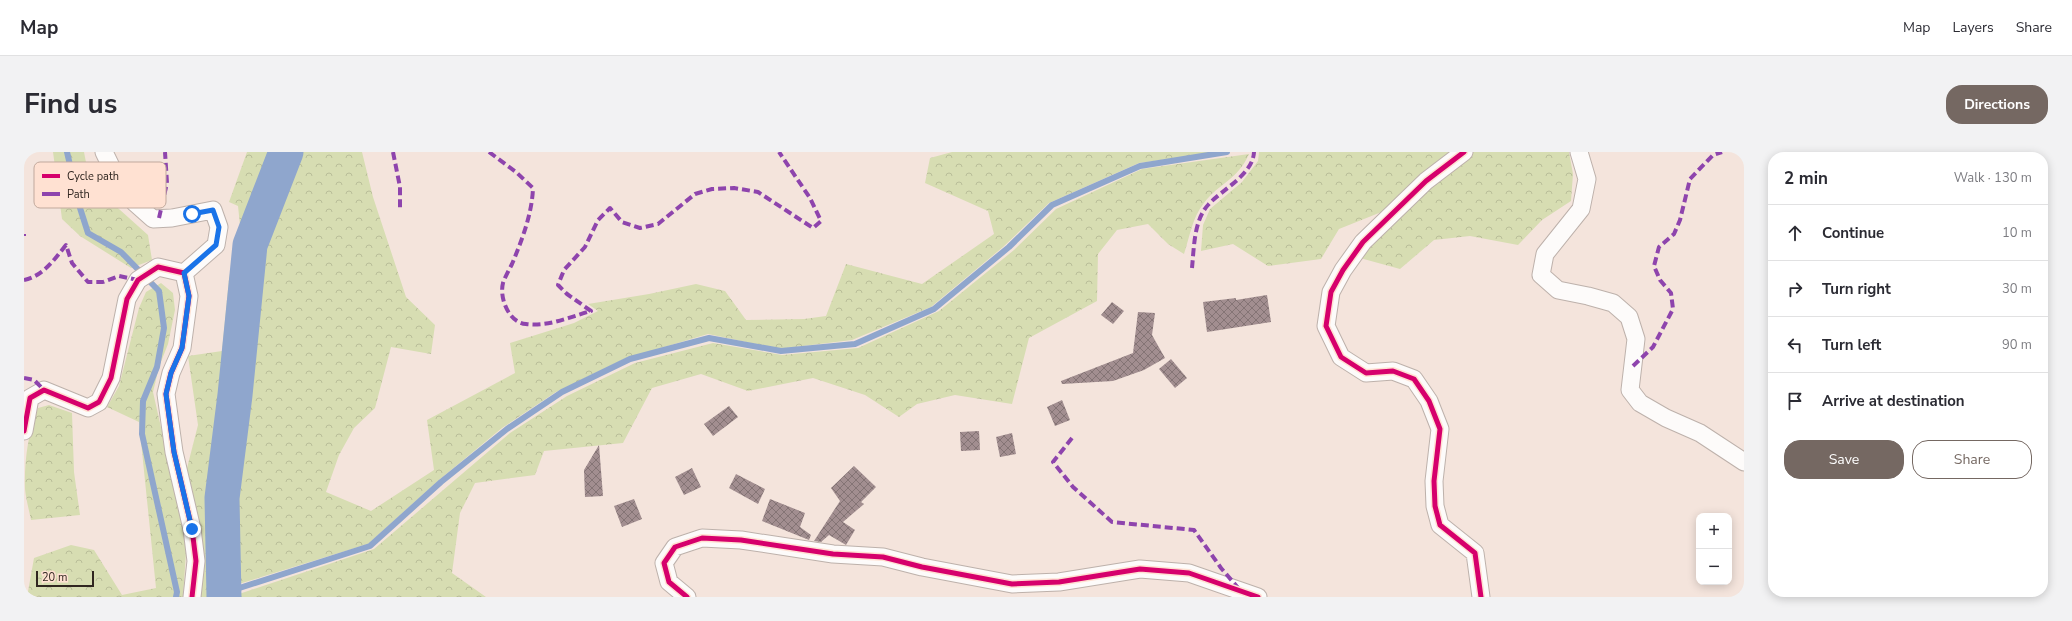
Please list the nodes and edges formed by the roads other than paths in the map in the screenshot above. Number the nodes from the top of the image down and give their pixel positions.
1 (104, 152) edge
2 (1464, 152) edge
3 (1579, 152) edge
4 (109, 162) edge
5 (141, 208) edge
6 (184, 273) junction
7 (24, 431) edge
8 (1744, 462) edge
9 (192, 597) edge
10 (687, 597) edge
11 (1258, 597) edge
12 (1481, 597) edge

1 - 4 street
2 - 12 street
3 - 8 street
5 - 6 street
6 - 7 street
6 - 9 street
10 - 11 street

